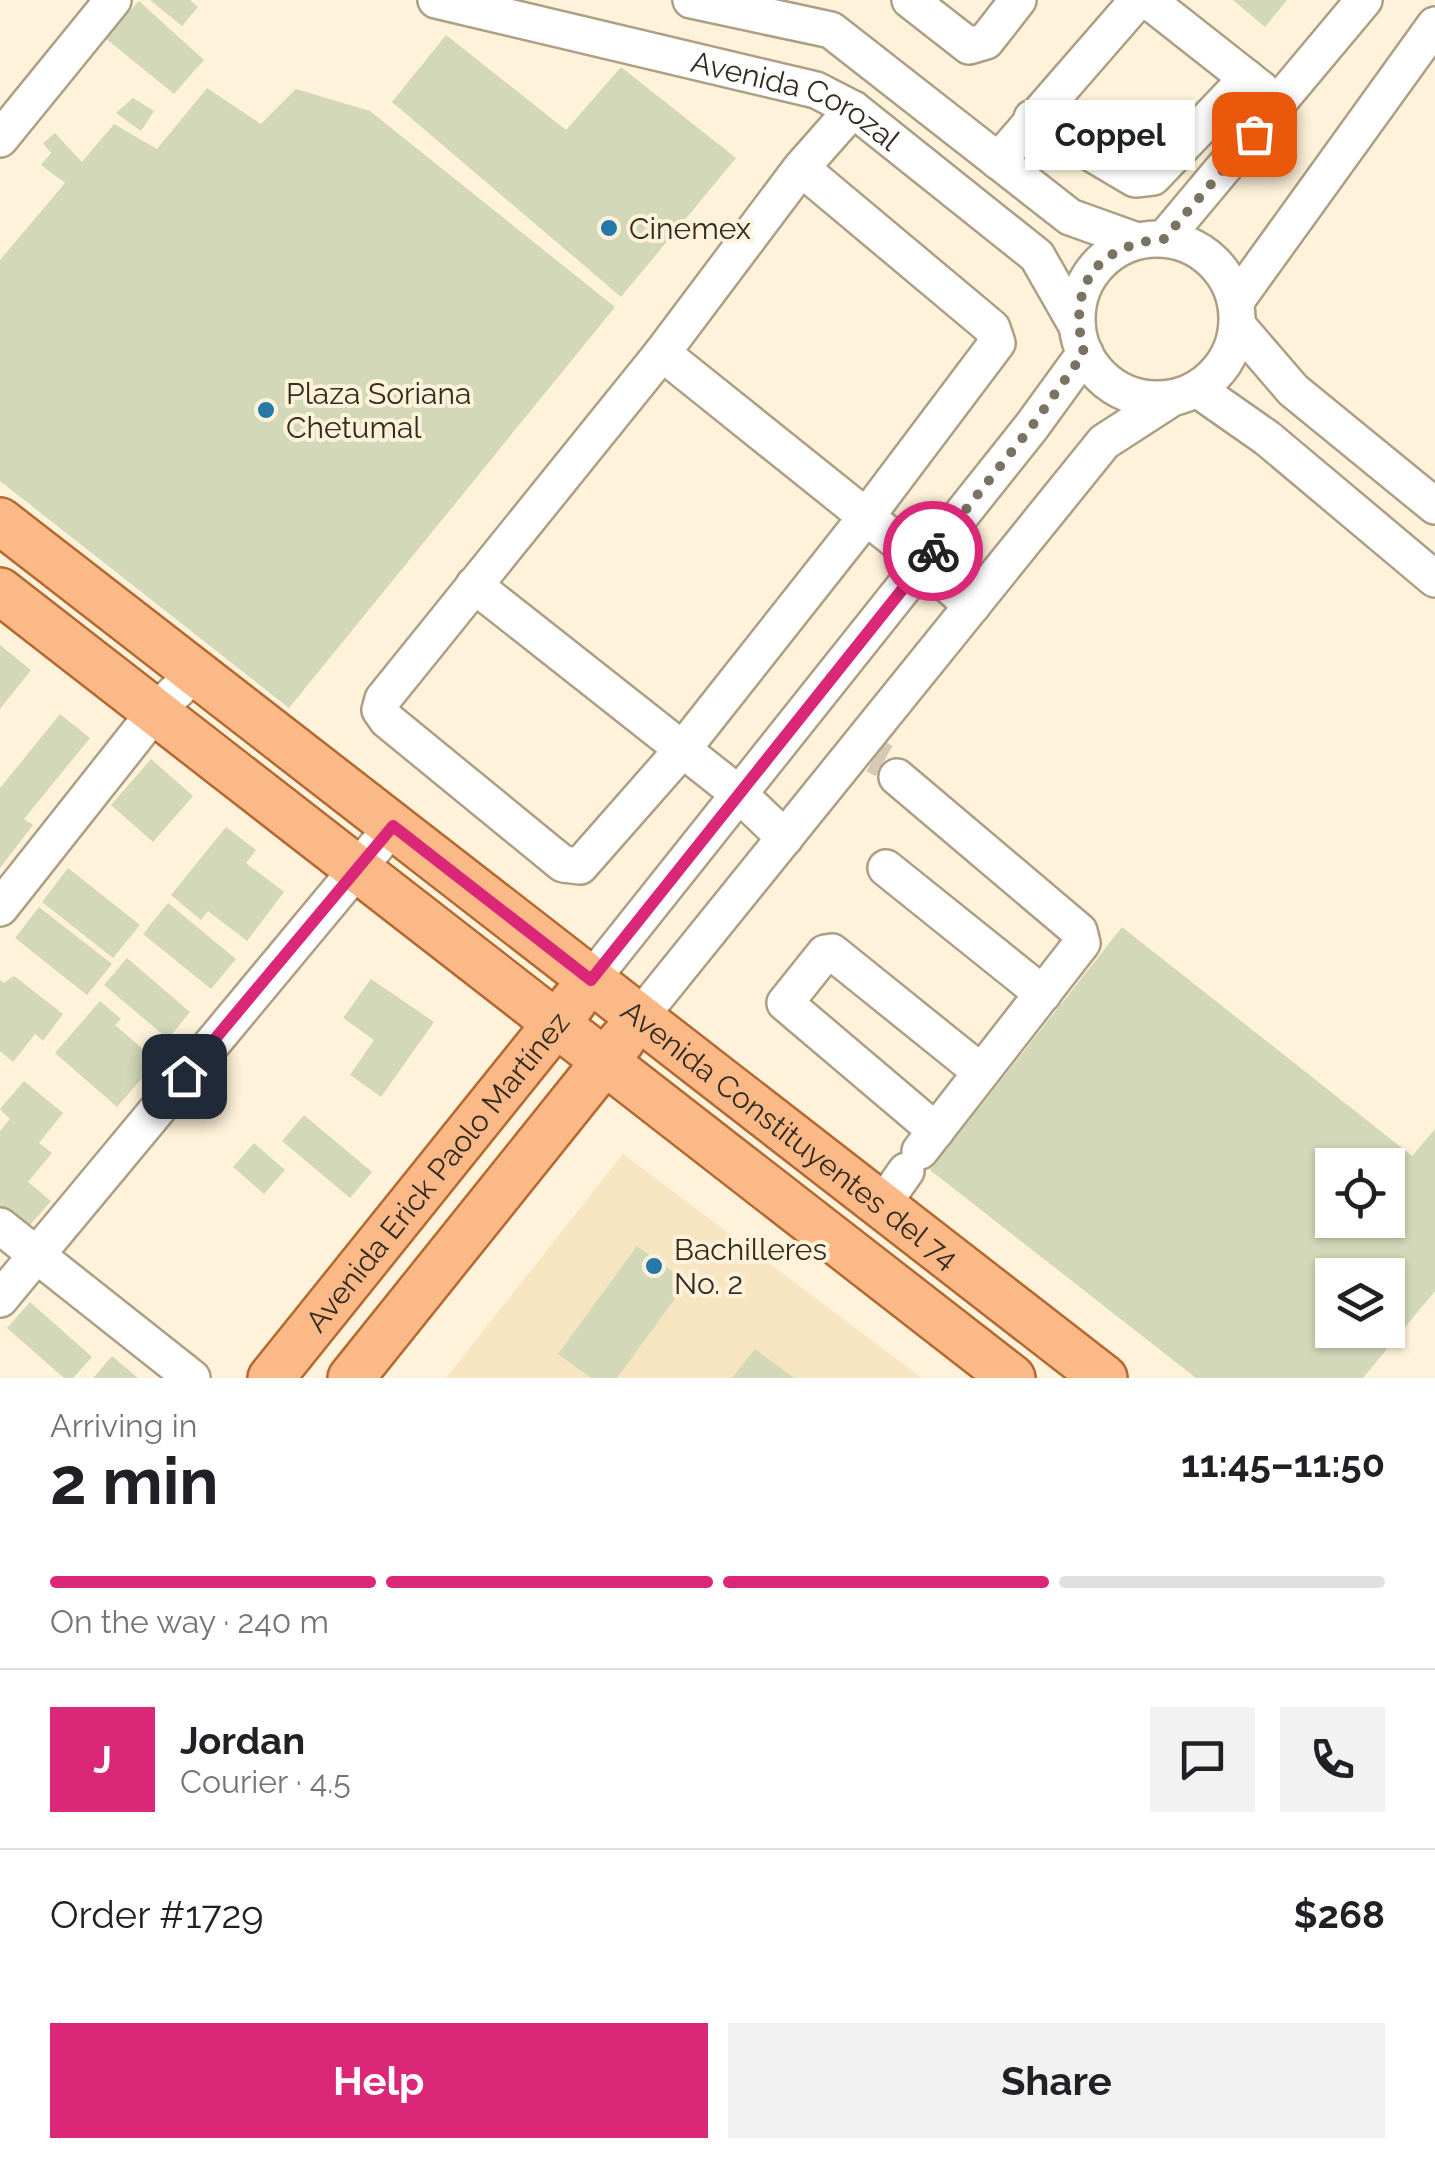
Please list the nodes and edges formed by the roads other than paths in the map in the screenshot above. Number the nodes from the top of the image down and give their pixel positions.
1 (113, 0) edge
2 (436, 0) edge
3 (691, 0) edge
4 (910, 0) edge
5 (1018, 0) edge
6 (1139, 0) edge
7 (1364, 0) edge
8 (1435, 26) edge
9 (1246, 78) junction
10 (1279, 103) junction
11 (852, 109) junction
12 (1032, 118) junction
13 (0, 139) edge
14 (998, 161) junction
15 (801, 168) junction
16 (1150, 240) junction
17 (1237, 314) junction
18 (1081, 339) junction
19 (662, 353) junction
20 (1184, 393) junction
21 (1435, 506) edge
22 (866, 517) junction
23 (1, 523) edge
24 (924, 562) junction
25 (1435, 579) edge
26 (474, 585) junction
27 (0, 591) edge
28 (972, 606) junction
29 (195, 673) junction
30 (155, 712) junction
31 (682, 750) junction
32 (878, 759) junction
33 (739, 794) junction
34 (393, 826) junction
35 (785, 838) junction
36 (886, 868) dead end
37 (358, 869) junction
38 (0, 908) edge
39 (591, 980) junction
40 (1043, 994) junction
41 (640, 1018) junction
42 (556, 1023) junction
43 (605, 1061) junction
44 (981, 1072) junction
45 (911, 1164) junction
46 (0, 1226) edge
47 (36, 1254) junction
48 (0, 1299) edge
49 (192, 1378) edge
50 (271, 1378) edge
51 (350, 1378) edge
52 (1012, 1378) edge
53 (1104, 1378) edge

1 - 13 street
2 - 11 street, Avenida Corozal
3 - 14 street, Avenida Corozal
4 - 5 street
6 - 9 street
6 - 12 street
7 - 10 street
8 - 17 street
9 - 10 street
9 - 12 street
10 - 16 street
11 - 15 street
11 - 18 street, Avenida Corozal
12 - 14 street
14 - 16 street, Avenida Corozal
15 - 19 street
15 - 22 street
16 - 17 street
16 - 18 street
17 - 20 street
17 - 21 street
18 - 20 street
18 - 24 street, Avenida Erick Paolo Martínez
19 - 22 street
19 - 26 street
20 - 25 street
20 - 28 street, Avenida Erick Paolo Martínez
22 - 24 street
22 - 31 street
23 - 29 main road, Avenida Constituyentes del 74
24 - 28 street
24 - 33 street, Avenida Erick Paolo Martínez
26 - 31 street
26 - 31 street
27 - 30 main road, Avenida Constituyentes del 74
28 - 32 street, Avenida Erick Paolo Martínez
29 - 30 street
29 - 34 main road, Avenida Constituyentes del 74
30 - 37 main road, Avenida Constituyentes del 74
30 - 38 street
31 - 33 street
32 - 35 street, Avenida Erick Paolo Martínez
32 - 40 street
33 - 35 street
33 - 39 street, Avenida Erick Paolo Martínez
34 - 37 street
34 - 39 main road, Avenida Constituyentes del 74
35 - 41 street, Avenida Erick Paolo Martínez
36 - 40 street
37 - 42 main road, Avenida Constituyentes del 74
37 - 47 street
39 - 41 main road, Avenida Constituyentes del 74
39 - 42 main road, Avenida Erick Paolo Martínez
40 - 44 street
41 - 43 main road, Avenida Erick Paolo Martínez
41 - 45 main road, Avenida Constituyentes del 74
42 - 43 main road, Avenida Constituyentes del 74
42 - 50 main road, Avenida Erick Paolo Martínez
43 - 51 main road, Avenida Erick Paolo Martínez
43 - 52 main road, Avenida Constituyentes del 74
44 - 45 street
44 - 45 street
45 - 53 main road, Avenida Constituyentes del 74
46 - 47 street
47 - 48 street
47 - 49 street

